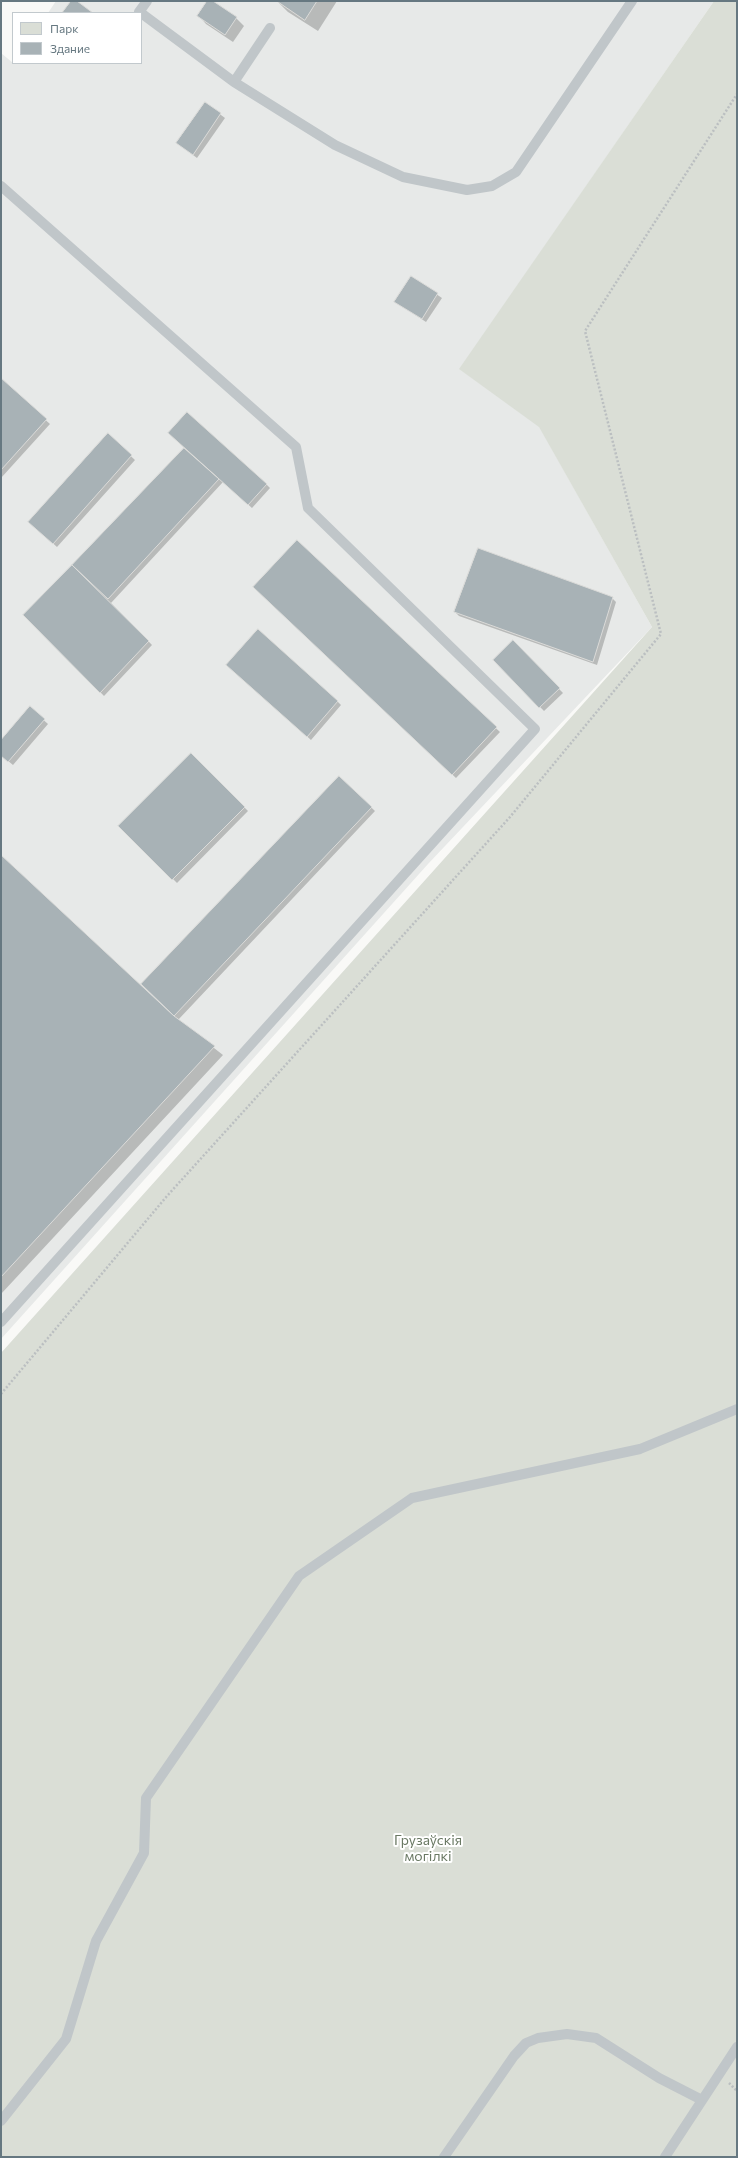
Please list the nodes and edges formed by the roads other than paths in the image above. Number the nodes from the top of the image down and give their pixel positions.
1 (147, 1) edge
2 (632, 1) edge
3 (139, 12) edge
4 (142, 14) edge
5 (270, 28) dead end
6 (234, 82) junction
7 (1, 186) edge
8 (1, 1322) edge
9 (737, 1409) edge
10 (737, 2047) edge
11 (702, 2100) junction
12 (1, 2121) edge
13 (444, 2157) edge
14 (665, 2157) edge

1 - 3 lane
2 - 6 lane
4 - 6 lane
5 - 6 lane
7 - 8 lane
9 - 12 lane
10 - 11 lane
11 - 13 lane
11 - 14 lane

